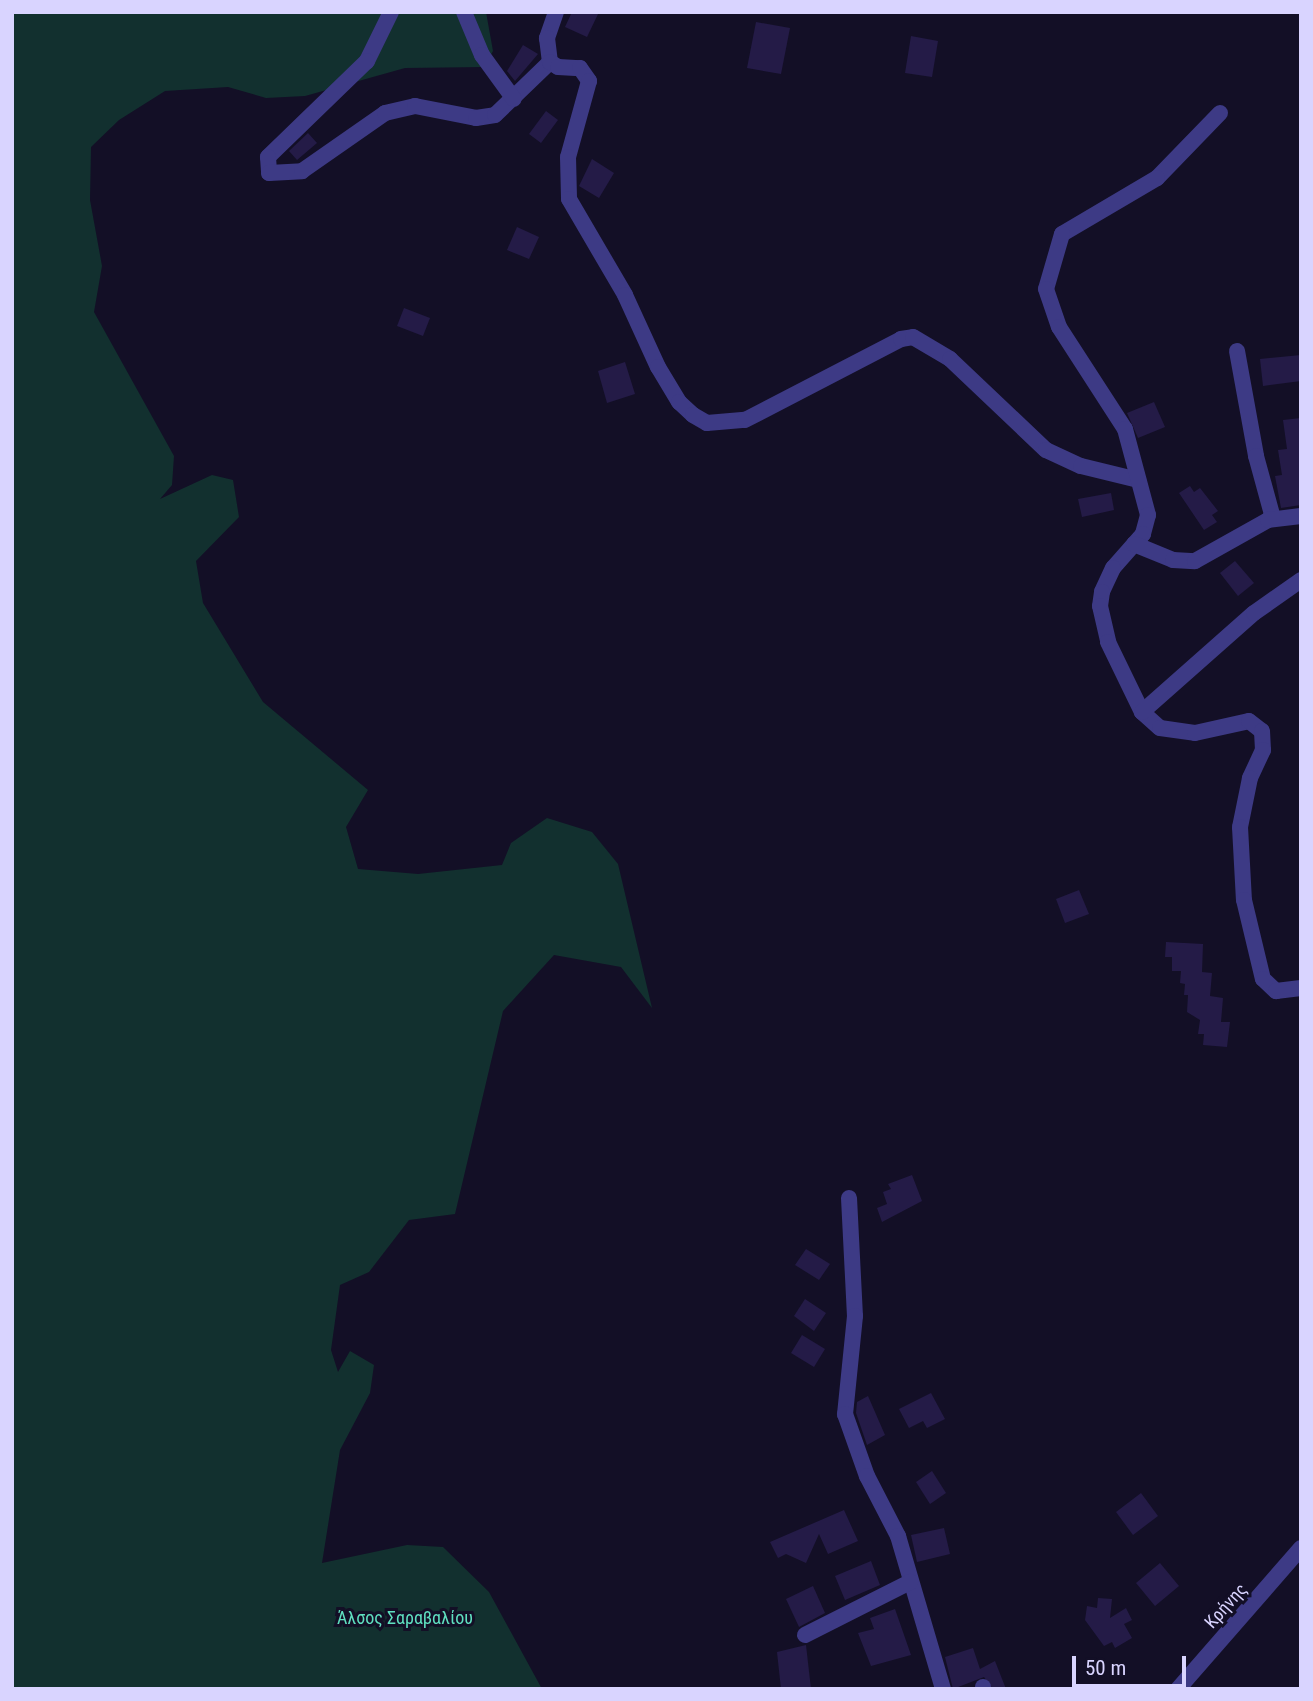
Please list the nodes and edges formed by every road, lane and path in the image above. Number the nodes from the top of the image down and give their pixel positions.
1 (391, 12) edge
2 (464, 12) edge
3 (556, 12) edge
4 (550, 62) junction
5 (514, 99) junction
6 (1220, 113) dead end
7 (1237, 351) dead end
8 (1138, 480) junction
9 (1273, 518) junction
10 (1300, 518) edge
11 (1134, 544) junction
12 (1301, 580) edge
13 (1142, 712) junction
14 (1301, 988) edge
15 (849, 1198) dead end
16 (1301, 1548) edge
17 (910, 1582) junction
18 (805, 1635) dead end
19 (943, 1689) edge
20 (1178, 1689) edge

1 - 5 street
2 - 5 street
3 - 4 street
4 - 5 street
4 - 8 street
6 - 8 street
7 - 9 street
8 - 11 street
9 - 10 street
9 - 11 street
11 - 13 street
12 - 13 street
13 - 14 street
15 - 17 street
16 - 20 street, Κρήνης
17 - 18 street
17 - 19 street

